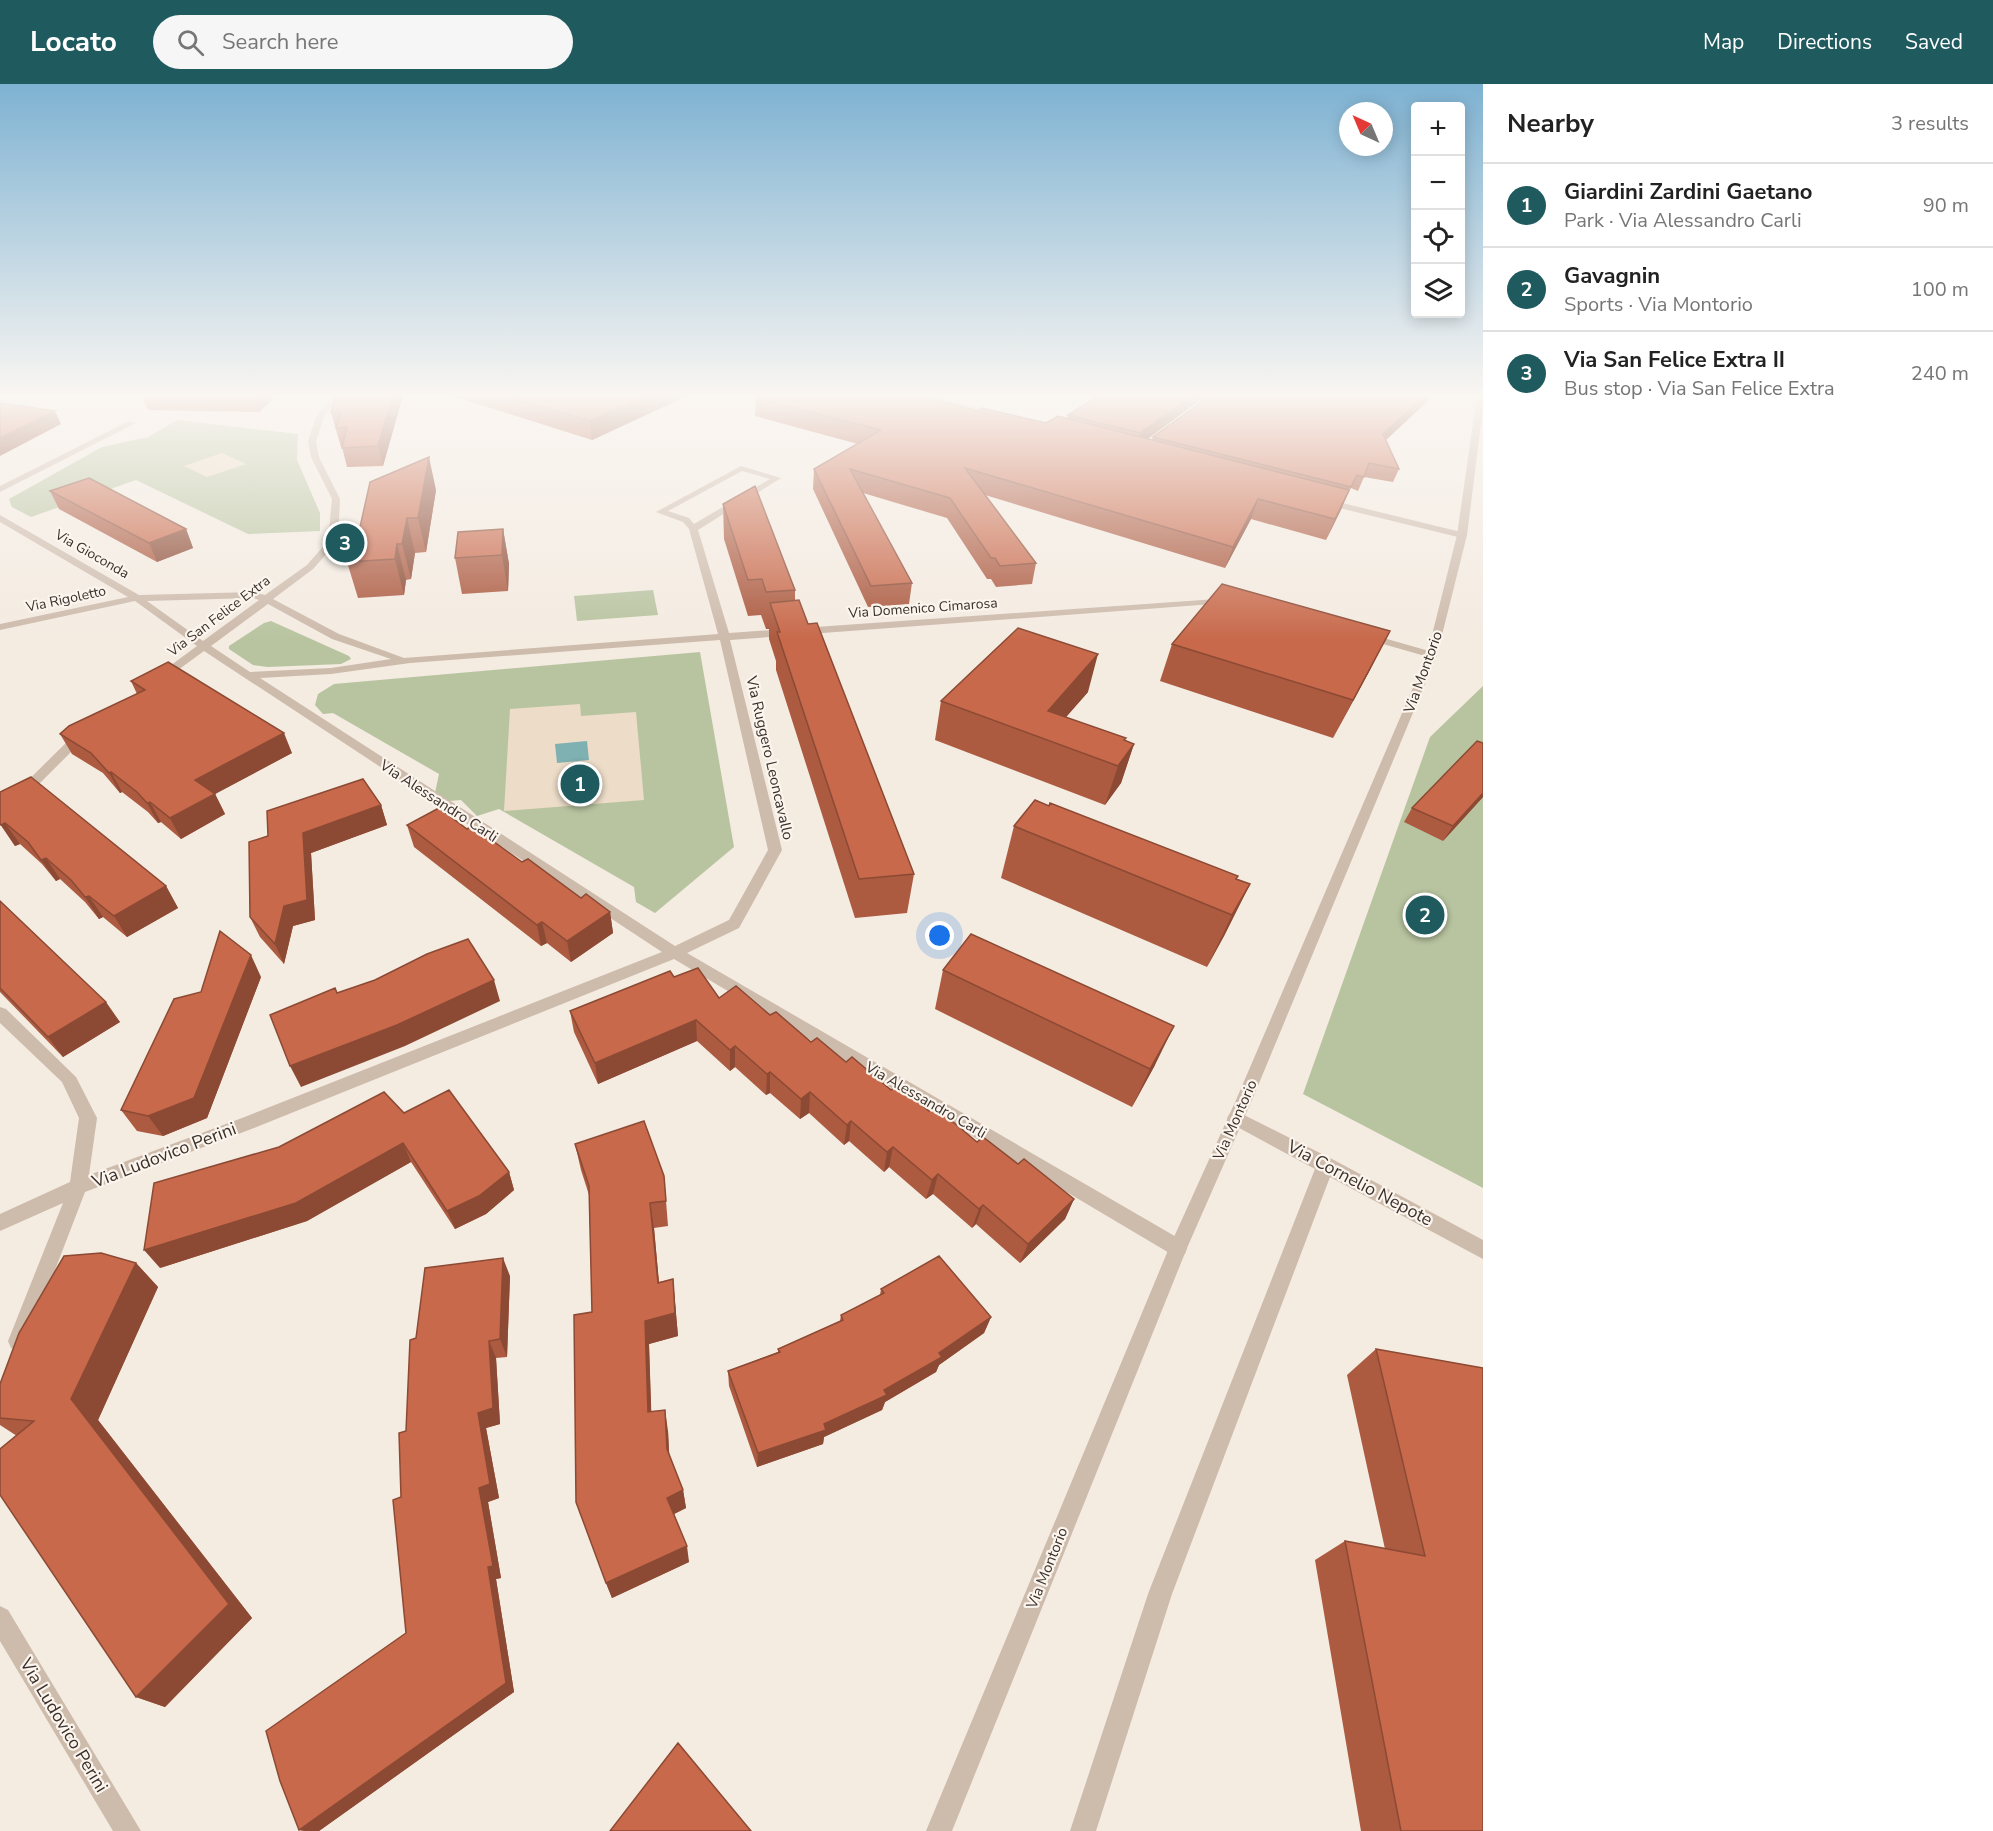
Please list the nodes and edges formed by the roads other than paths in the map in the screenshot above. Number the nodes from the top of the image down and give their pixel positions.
1 (25, 477) edge
2 (325, 477) edge
3 (725, 477) edge
4 (772, 477) edge
5 (1470, 477) edge
6 (0, 489) edge
7 (1311, 498) edge
8 (0, 518) edge
9 (693, 529) junction
10 (1462, 535) junction
11 (137, 598) junction
12 (269, 599) junction
13 (1236, 601) edge
14 (0, 627) edge
15 (1351, 631) edge
16 (724, 639) junction
17 (205, 646) junction
18 (1432, 655) junction
19 (410, 660) junction
20 (249, 675) junction
21 (148, 687) edge
22 (91, 728) edge
23 (0, 815) edge
24 (674, 953) junction
25 (0, 1013) edge
26 (1236, 1118) junction
27 (1326, 1164) junction
28 (78, 1187) junction
29 (0, 1223) edge
30 (1178, 1248) junction
31 (1483, 1250) edge
32 (9, 1363) edge
33 (0, 1618) edge
34 (128, 1831) edge
35 (939, 1831) edge
36 (1083, 1831) edge

1 - 6 street
2 - 12 street, Via San Felice Extra
3 - 9 street
4 - 9 street
5 - 10 street, Via Montorio
7 - 10 street
8 - 11 street, Via Gioconda
9 - 16 street, Via Ruggero Leoncavallo
10 - 18 street, Via Montorio
11 - 12 street, Via Gioconda
11 - 14 street, Via Rigoletto
11 - 17 street, Via Gioconda
12 - 17 street, Via San Felice Extra
12 - 19 street, Via Domenico Cimarosa
13 - 16 street, Via Domenico Cimarosa
15 - 18 street
16 - 19 street, Via Domenico Cimarosa
16 - 24 street, Via Ruggero Leoncavallo
17 - 20 street, Via Alessandro Carli
17 - 21 street, Via San Felice Extra
18 - 26 street, Via Montorio
19 - 20 street, Via Domenico Cimarosa
20 - 24 street, Via Alessandro Carli
22 - 23 street
24 - 28 street, Via Ludovico Perini
24 - 30 street, Via Alessandro Carli
25 - 28 street
26 - 27 street, Via Cornelio Nepote
26 - 30 street, Via Montorio
27 - 31 street, Via Cornelio Nepote
27 - 36 street
28 - 29 street
28 - 32 street, Via Ludovico Perini
30 - 35 street, Via Montorio
33 - 34 street, Via Ludovico Perini

